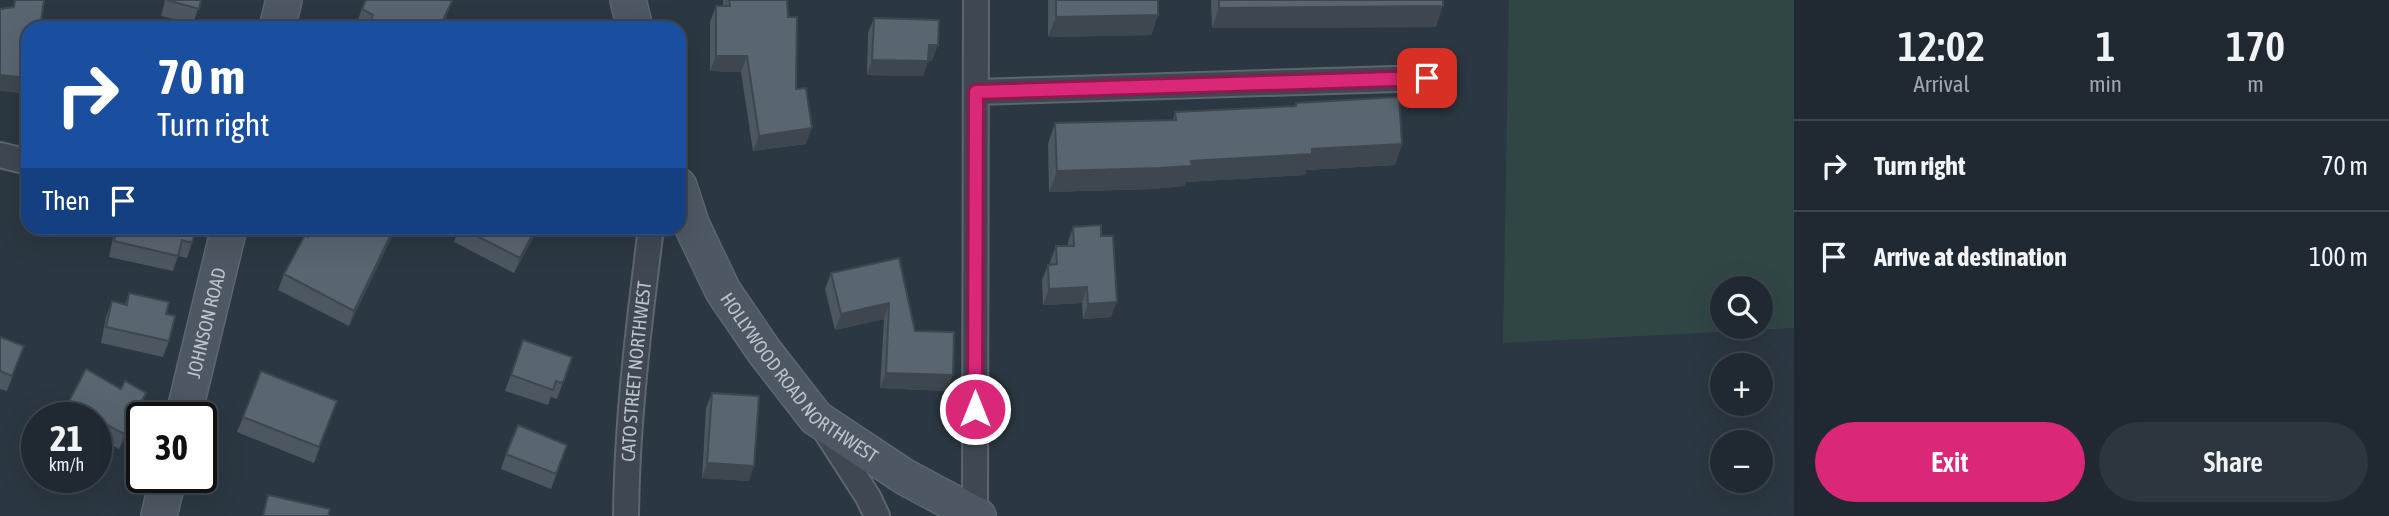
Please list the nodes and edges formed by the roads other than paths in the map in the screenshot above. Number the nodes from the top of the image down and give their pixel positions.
1 (284, 0) edge
2 (628, 0) edge
3 (976, 0) edge
4 (279, 21) edge
5 (633, 21) edge
6 (1427, 78) dead end
7 (976, 92) junction
8 (0, 155) edge
9 (21, 160) edge
10 (686, 208) edge
11 (227, 235) edge
12 (650, 235) edge
13 (187, 402) edge
14 (817, 418) junction
15 (165, 493) edge
16 (976, 515) edge
17 (159, 516) edge
18 (626, 516) edge
19 (877, 516) edge

1 - 4 street
2 - 5 street
3 - 7 street
6 - 7 street
7 - 16 street
8 - 9 street
10 - 14 street, HOLLYWOOD ROAD NORTHWEST
11 - 13 street, JOHNSON ROAD
12 - 18 street, CATO STREET NORTHWEST
14 - 16 street, HOLLYWOOD ROAD NORTHWEST
14 - 19 street
15 - 17 street

